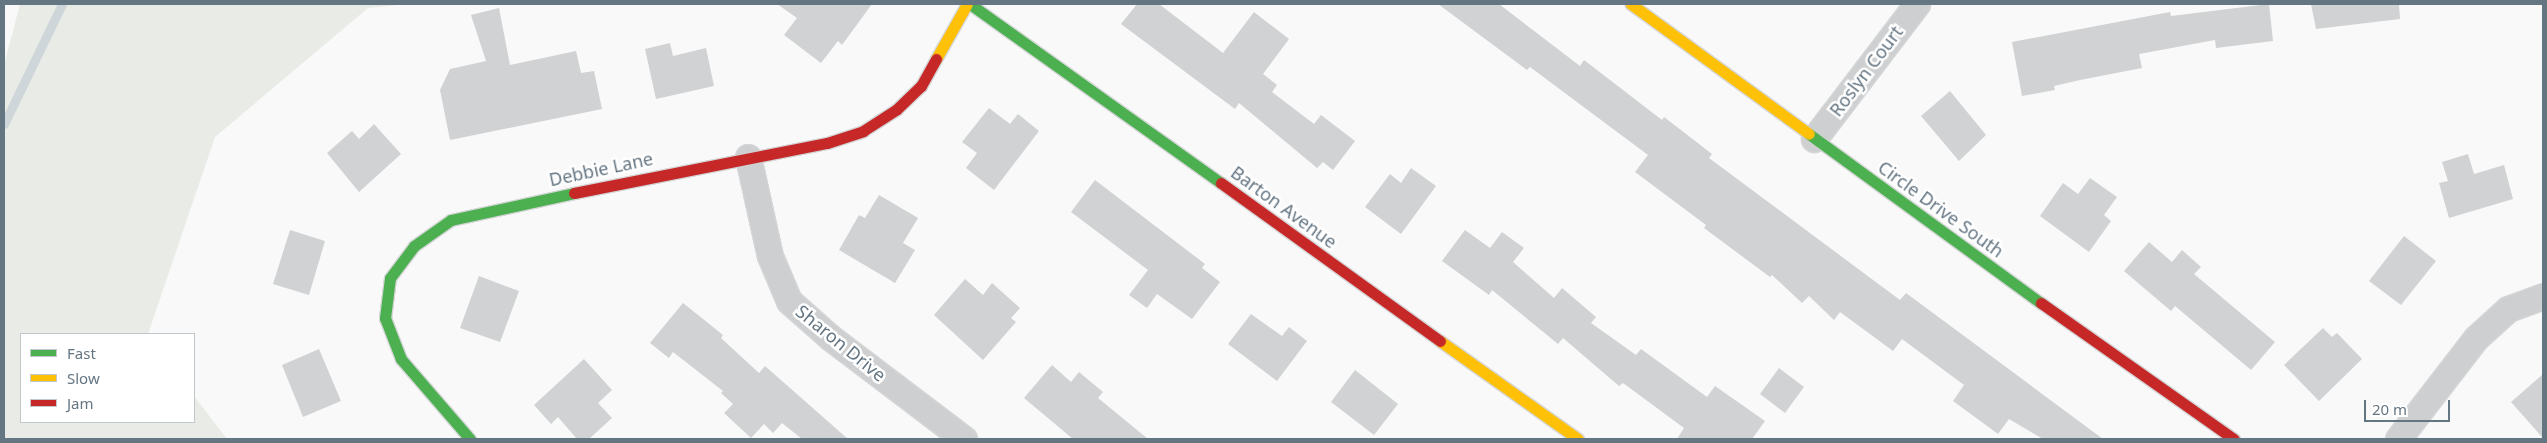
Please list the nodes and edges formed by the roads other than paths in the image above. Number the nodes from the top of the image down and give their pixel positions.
1 (969, 4) edge
2 (1631, 4) edge
3 (1917, 4) edge
4 (1814, 139) junction
5 (748, 157) junction
6 (2543, 296) edge
7 (470, 439) edge
8 (964, 439) edge
9 (1578, 439) edge
10 (2234, 439) edge
11 (2398, 439) edge

1 - 5 street, Debbie Lane
1 - 9 street, Barton Avenue
2 - 4 street, Circle Drive South
3 - 4 street, Roslyn Court
4 - 10 street, Circle Drive South
5 - 7 street, Debbie Lane
5 - 8 street, Sharon Drive
6 - 11 street

